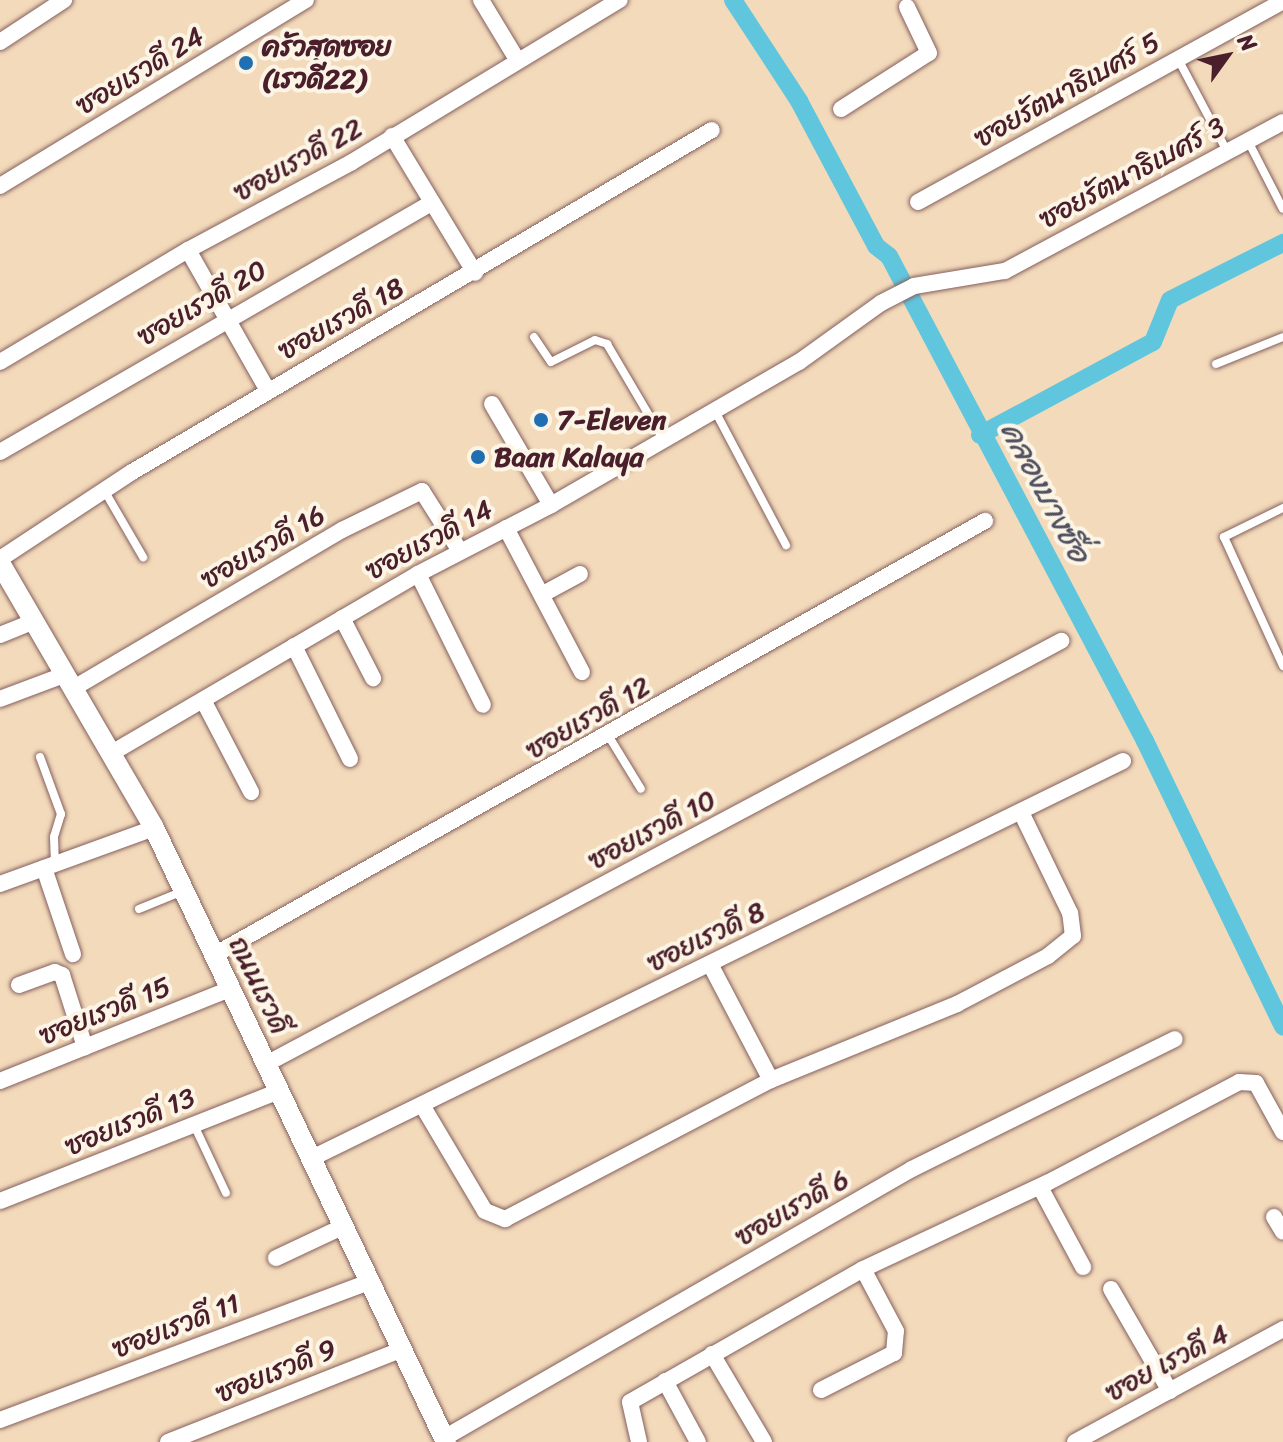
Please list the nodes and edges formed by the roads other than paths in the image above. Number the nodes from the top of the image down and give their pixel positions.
1 (64, 0) edge
2 (306, 0) edge
3 (481, 0) edge
4 (620, 0) edge
5 (1283, 1) edge
6 (910, 2) edge
7 (0, 42) edge
8 (1178, 58) junction
9 (518, 61) junction
10 (841, 109) dead end
11 (1283, 122) edge
12 (712, 130) dead end
13 (392, 136) junction
14 (1247, 140) junction
15 (1227, 151) junction
16 (0, 186) edge
17 (918, 202) dead end
18 (432, 203) junction
19 (1283, 209) edge
20 (188, 250) junction
21 (475, 273) junction
22 (895, 295) joint
23 (225, 318) junction
24 (534, 337) dead end
25 (1283, 337) edge
26 (0, 362) edge
27 (1216, 364) dead end
28 (268, 391) junction
29 (492, 404) dead end
30 (714, 411) junction
31 (663, 439) junction
32 (0, 452) edge
33 (103, 489) junction
34 (551, 505) junction
35 (1283, 508) edge
36 (985, 521) dead end
37 (506, 528) junction
38 (786, 545) dead end
39 (460, 551) junction
40 (143, 557) dead end
41 (0, 561) edge
42 (418, 574) junction
43 (580, 574) dead end
44 (543, 594) junction
45 (342, 618) junction
46 (33, 622) junction
47 (0, 635) edge
48 (1061, 641) dead end
49 (294, 646) junction
50 (1283, 666) edge
51 (582, 672) dead end
52 (373, 678) dead end
53 (68, 682) junction
54 (0, 699) edge
55 (203, 700) junction
56 (483, 705) dead end
57 (608, 735) junction
58 (110, 754) junction
59 (40, 757) dead end
60 (350, 759) dead end
61 (1123, 761) dead end
62 (641, 789) dead end
63 (251, 792) dead end
64 (1021, 812) junction
65 (154, 828) junction
66 (49, 866) junction
67 (0, 884) edge
68 (184, 891) junction
69 (139, 909) dead end
70 (73, 954) dead end
71 (214, 955) junction
72 (710, 964) junction
73 (19, 985) dead end
74 (230, 989) junction
75 (1175, 1039) dead end
76 (85, 1047) junction
77 (266, 1064) junction
78 (771, 1080) junction
79 (0, 1081) edge
80 (279, 1091) junction
81 (422, 1105) junction
82 (193, 1125) junction
83 (1283, 1132) edge
84 (312, 1158) junction
85 (1040, 1187) junction
86 (226, 1193) dead end
87 (0, 1201) edge
88 (344, 1226) junction
89 (276, 1258) dead end
90 (1083, 1267) dead end
91 (863, 1269) junction
92 (371, 1281) junction
93 (1111, 1289) dead end
94 (1283, 1329) edge
95 (403, 1349) junction
96 (712, 1354) junction
97 (665, 1381) junction
98 (821, 1390) dead end
99 (1170, 1391) junction
100 (0, 1420) edge
101 (445, 1440) edge
102 (168, 1442) edge
103 (639, 1442) edge
104 (698, 1442) edge
105 (764, 1442) edge
106 (1075, 1442) edge

1 - 7 street
2 - 16 street, ซอยเรวดี 24
3 - 9 street
4 - 9 street, ซอยเรวดี 22
5 - 8 street, ซอยรัตนาธิเบศร์ 5
6 - 10 street
8 - 15 lane
8 - 17 street, ซอยรัตนาธิเบศร์ 5
9 - 13 street, ซอยเรวดี 22
11 - 14 street, ซอยรัตนาธิเบศร์ 3
12 - 21 street, ซอยเรวดี 18
13 - 18 street
13 - 20 street, ซอยเรวดี 22
14 - 15 street, ซอยรัตนาธิเบศร์ 3
14 - 19 lane
15 - 22 street, ซอยรัตนาธิเบศร์ 3
18 - 21 street
18 - 23 street, ซอยเรวดี 20
20 - 23 street
20 - 26 street, ซอยเรวดี 22
21 - 28 street, ซอยเรวดี 18
22 - 30 street, ซอยเรวดี 14
23 - 28 street
23 - 32 street, ซอยเรวดี 20
24 - 31 lane
25 - 27 lane
28 - 33 street, ซอยเรวดี 18
29 - 34 street
30 - 31 street, ซอยเรวดี 14
30 - 38 lane
31 - 34 street, ซอยเรวดี 14
33 - 40 lane
33 - 41 street, ซอยเรวดี 18
34 - 37 street, ซอยเรวดี 14
35 - 50 lane
36 - 57 street, ซอยเรวดี 12
37 - 39 street, ซอยเรวดี 14
37 - 44 street
39 - 42 street, ซอยเรวดี 14
39 - 53 street, ซอยเรวดี 16
41 - 46 street, ถนนเรวดี
42 - 45 street, ซอยเรวดี 14
42 - 56 street
43 - 44 street
44 - 51 street
45 - 49 street, ซอยเรวดี 14
45 - 52 street
46 - 47 street
46 - 53 street, ถนนเรวดี
48 - 77 street, ซอยเรวดี 10
49 - 55 street, ซอยเรวดี 14
49 - 60 street
53 - 54 street
53 - 58 street, ถนนเรวดี
55 - 58 street, ซอยเรวดี 14
55 - 63 street
57 - 62 lane
57 - 71 street, ซอยเรวดี 12
58 - 65 street, ถนนเรวดี
59 - 66 lane
61 - 64 street, ซอยเรวดี 8
64 - 72 street, ซอยเรวดี 8
64 - 78 street
65 - 66 street
65 - 68 street, ถนนเรวดี
66 - 67 street
66 - 70 street
68 - 69 lane
68 - 71 street, ถนนเรวดี
71 - 74 street, ถนนเรวดี
72 - 78 street
72 - 81 street, ซอยเรวดี 8
73 - 76 street
74 - 76 street, ซอยเรวดี 15
74 - 77 street, ถนนเรวดี
75 - 101 street, ซอยเรวดี 6
76 - 79 street, ซอยเรวดี 15
77 - 80 street, ถนนเรวดี
78 - 81 street
80 - 82 street, ซอยเรวดี 13
80 - 84 street, ถนนเรวดี
81 - 84 street, ซอยเรวดี 8
82 - 86 lane
82 - 87 street, ซอยเรวดี 13
83 - 85 street
84 - 88 street, ถนนเรวดี
85 - 90 street
85 - 91 street
88 - 89 street
88 - 92 street, ถนนเรวดี
91 - 96 street
91 - 98 street
92 - 95 street, ถนนเรวดี
92 - 100 street, ซอยเรวดี 11
93 - 99 street
94 - 99 street, ซอย เรวดี 4
95 - 101 street, ถนนเรวดี
95 - 102 street, ซอยเรวดี 9
96 - 97 street
96 - 105 street
97 - 103 street
97 - 104 street
99 - 106 street, ซอย เรวดี 4

